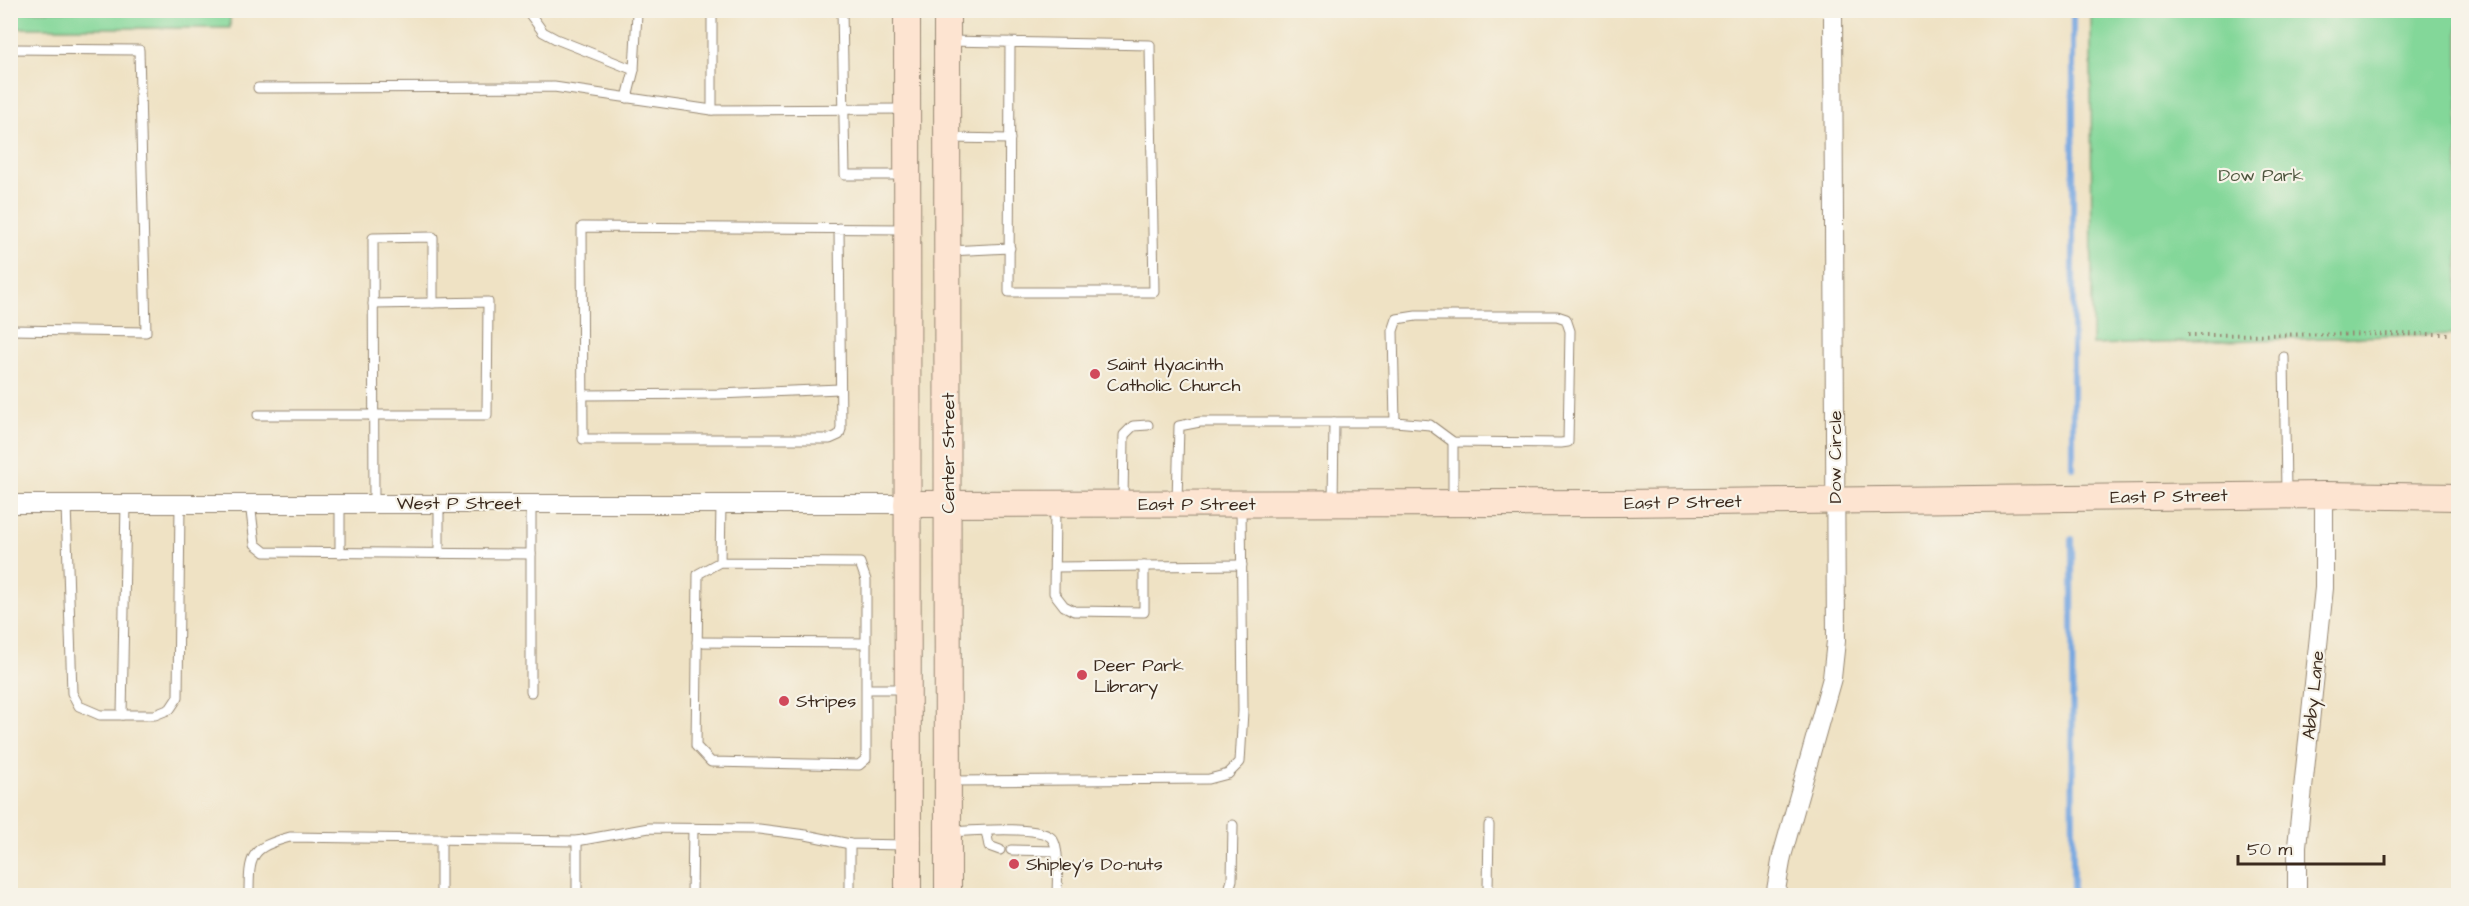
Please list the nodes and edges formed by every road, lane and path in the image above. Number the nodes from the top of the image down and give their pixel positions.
1 (527, 10) edge
2 (639, 10) edge
3 (712, 10) edge
4 (842, 10) edge
5 (907, 10) edge
6 (947, 10) edge
7 (1833, 10) edge
8 (948, 41) junction
9 (1010, 42) junction
10 (10, 49) edge
11 (634, 70) junction
12 (258, 88) dead end
13 (627, 98) junction
14 (907, 109) junction
15 (948, 109) junction
16 (712, 110) junction
17 (843, 110) junction
18 (948, 138) junction
19 (1010, 139) junction
20 (907, 175) junction
21 (839, 228) junction
22 (907, 238) junction
23 (1010, 248) junction
24 (948, 249) junction
25 (433, 303) junction
26 (373, 304) junction
27 (10, 330) edge
28 (2458, 334) edge
29 (2188, 335) dead end
30 (2284, 357) dead end
31 (840, 389) junction
32 (584, 394) junction
33 (258, 416) dead end
34 (374, 416) junction
35 (1334, 422) junction
36 (1395, 422) junction
37 (1148, 425) dead end
38 (1453, 442) junction
39 (2286, 495) junction
40 (2324, 495) junction
41 (2458, 497) edge
42 (1835, 500) junction
43 (126, 503) junction
44 (180, 503) junction
45 (250, 503) junction
46 (340, 503) junction
47 (374, 503) junction
48 (1453, 503) junction
49 (10, 504) edge
50 (66, 504) junction
51 (439, 504) junction
52 (531, 504) junction
53 (721, 504) junction
54 (907, 504) junction
55 (948, 504) junction
56 (1055, 504) junction
57 (1123, 504) junction
58 (1177, 504) junction
59 (1241, 504) junction
60 (1334, 504) junction
61 (340, 553) junction
62 (440, 554) junction
63 (531, 554) junction
64 (720, 562) junction
65 (1242, 565) junction
66 (1144, 566) junction
67 (1055, 567) junction
68 (697, 642) junction
69 (867, 643) junction
70 (867, 689) junction
71 (908, 689) junction
72 (531, 692) dead end
73 (122, 715) junction
74 (948, 781) junction
75 (1233, 825) dead end
76 (1489, 825) dead end
77 (693, 828) junction
78 (986, 831) junction
79 (948, 832) junction
80 (441, 839) junction
81 (577, 840) junction
82 (850, 844) junction
83 (908, 845) junction
84 (1000, 850) dead end
85 (1011, 850) dead end
86 (1056, 851) junction
87 (249, 896) edge
88 (441, 896) edge
89 (577, 896) edge
90 (692, 896) edge
91 (850, 896) edge
92 (908, 896) edge
93 (948, 896) edge
94 (1057, 896) edge
95 (1227, 896) edge
96 (1491, 896) edge
97 (1775, 896) edge
98 (2297, 896) edge

1 - 11 lane
2 - 11 lane
3 - 16 lane
4 - 17 lane
5 - 14 main road
6 - 8 main road, Center Street
7 - 42 street, Dow Circle
8 - 9 lane
8 - 15 main road, Center Street
9 - 19 lane
9 - 23 lane
10 - 27 lane
11 - 13 lane
12 - 13 lane
13 - 16 lane
14 - 15 main road
14 - 17 lane
14 - 20 main road
15 - 18 main road, Center Street
16 - 17 lane
17 - 20 lane
18 - 19 lane
18 - 24 main road, Center Street
19 - 23 lane
20 - 22 main road
21 - 22 lane
21 - 31 lane
21 - 32 lane
22 - 24 main road
22 - 54 main road
23 - 24 lane
24 - 55 main road, Center Street
25 - 26 lane
25 - 26 lane
25 - 34 lane
26 - 34 lane
28 - 29 path
30 - 39 lane
31 - 32 lane
31 - 32 lane
33 - 34 lane
34 - 47 lane
35 - 36 lane
35 - 58 lane
35 - 60 lane
36 - 38 lane
36 - 38 lane
37 - 57 lane
38 - 48 lane
39 - 40 main road, East P Street
39 - 42 main road, East P Street
40 - 41 main road, East P Street
40 - 98 street, Abby Lane
42 - 48 main road, East P Street
42 - 97 street, Dow Circle
43 - 44 street, West P Street
43 - 50 street, West P Street
43 - 73 lane
44 - 45 street, West P Street
44 - 73 lane
45 - 46 street, West P Street
45 - 61 lane
46 - 47 street, West P Street
46 - 61 lane
47 - 51 street, West P Street
48 - 60 main road, East P Street
49 - 50 street, West P Street
50 - 73 lane
51 - 52 street, West P Street
51 - 62 lane
52 - 53 street, West P Street
52 - 63 lane
53 - 54 street, West P Street
53 - 64 lane
54 - 55 main road, East P Street
54 - 71 main road
55 - 56 main road, East P Street
55 - 74 main road, Center Street
56 - 57 main road, East P Street
56 - 67 lane
57 - 58 main road, East P Street
58 - 59 main road, East P Street
59 - 60 main road, East P Street
59 - 65 lane
61 - 62 lane
62 - 63 lane
63 - 72 lane
64 - 68 lane
64 - 69 lane
65 - 66 lane
65 - 74 lane
66 - 67 lane
66 - 67 lane
68 - 69 lane
68 - 70 lane
69 - 70 lane
70 - 71 lane
71 - 83 main road
74 - 79 main road, Center Street
75 - 95 lane
76 - 96 lane
77 - 81 lane
77 - 82 lane
77 - 90 lane
78 - 79 lane
78 - 84 lane
78 - 86 lane
79 - 93 main road, Center Street
80 - 81 lane
80 - 87 lane
80 - 88 lane
81 - 89 lane
82 - 83 lane
82 - 91 lane
83 - 92 main road
85 - 86 lane
86 - 94 lane

